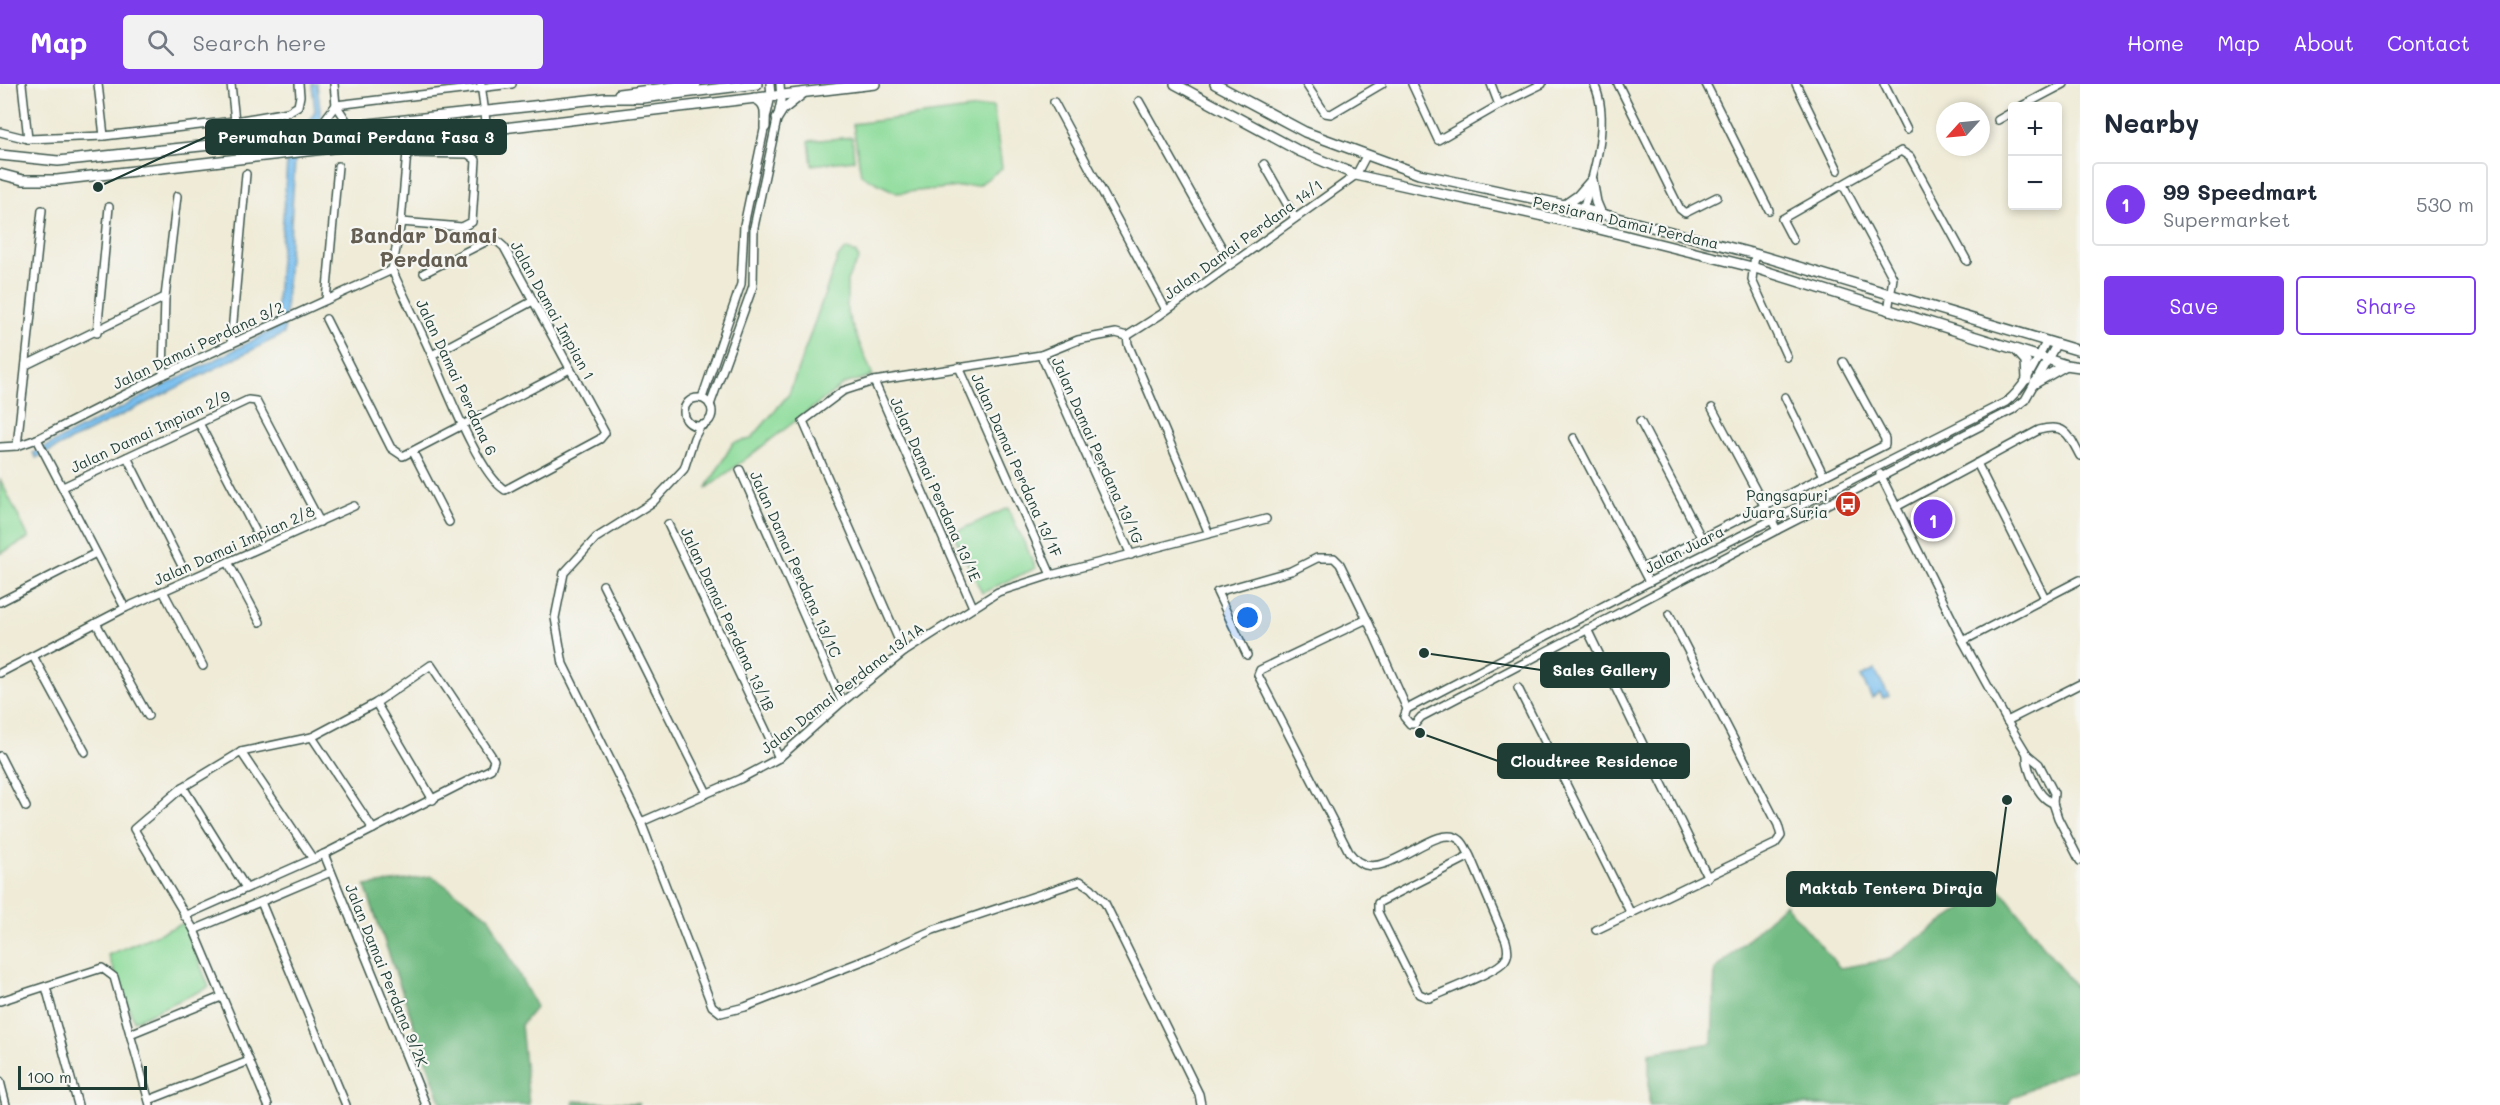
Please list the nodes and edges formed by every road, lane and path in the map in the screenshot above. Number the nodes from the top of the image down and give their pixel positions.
1 (22, 84) edge
2 (98, 84) edge
3 (231, 84) edge
4 (299, 84) edge
5 (334, 84) edge
6 (512, 84) edge
7 (696, 84) edge
8 (757, 84) edge
9 (770, 84) edge
10 (780, 84) edge
11 (875, 84) edge
12 (1175, 84) edge
13 (1215, 84) edge
14 (1306, 84) edge
15 (1382, 84) edge
16 (1412, 84) edge
17 (1491, 84) edge
18 (1542, 84) edge
19 (1605, 84) edge
20 (1618, 84) edge
21 (1706, 84) edge
22 (1796, 84) edge
23 (1884, 84) edge
24 (2064, 84) edge
25 (482, 86) edge
26 (1595, 86) edge
27 (622, 88) edge
28 (804, 92) junction
29 (782, 95) junction
30 (771, 96) junction
31 (606, 98) junction
32 (754, 98) junction
33 (1139, 101) dead end
34 (1054, 102) dead end
35 (2030, 102) edge
36 (336, 105) junction
37 (1499, 105) junction
38 (485, 111) junction
39 (2008, 115) edge
40 (777, 118) junction
41 (1998, 120) dead end
42 (235, 121) junction
43 (350, 126) junction
44 (765, 127) junction
45 (488, 129) junction
46 (1907, 130) dead end
47 (316, 131) junction
48 (0, 132) edge
49 (104, 136) junction
50 (28, 139) junction
51 (408, 140) junction
52 (407, 153) junction
53 (0, 155) edge
54 (1366, 156) junction
55 (1264, 164) dead end
56 (338, 166) dead end
57 (1838, 170) dead end
58 (0, 174) edge
59 (246, 174) dead end
60 (1356, 175) junction
61 (1592, 180) junction
62 (1842, 185) junction
63 (177, 196) dead end
64 (1717, 197) dead end
65 (1565, 205) junction
66 (109, 207) dead end
67 (1583, 209) junction
68 (42, 210) dead end
69 (1769, 210) dead end
70 (1601, 214) junction
71 (1295, 218) junction
72 (400, 222) junction
73 (1579, 224) junction
74 (1793, 240) dead end
75 (1755, 254) junction
76 (1967, 261) dead end
77 (1230, 264) junction
78 (1752, 267) junction
79 (392, 270) junction
80 (424, 273) dead end
81 (1892, 295) junction
82 (165, 297) junction
83 (326, 300) junction
84 (533, 301) junction
85 (1166, 310) junction
86 (1888, 311) junction
87 (326, 319) dead end
88 (97, 333) junction
89 (1126, 336) junction
90 (2051, 343) junction
91 (231, 344) junction
92 (2014, 348) junction
93 (2080, 351) edge
94 (432, 355) junction
95 (1041, 355) junction
96 (1787, 357) dead end
97 (2043, 358) junction
98 (1843, 362) dead end
99 (26, 365) junction
100 (2066, 365) junction
101 (959, 367) junction
102 (2080, 367) edge
103 (570, 369) junction
104 (163, 375) junction
105 (874, 381) junction
106 (2031, 381) junction
107 (1785, 397) dead end
108 (702, 398) junction
109 (710, 405) junction
110 (1712, 408) dead end
111 (1640, 421) dead end
112 (199, 423) junction
113 (689, 423) junction
114 (463, 424) junction
115 (701, 425) junction
116 (694, 438) junction
117 (1574, 438) dead end
118 (37, 439) junction
119 (17, 446) junction
120 (0, 447) edge
121 (413, 452) junction
122 (2080, 456) edge
123 (127, 457) junction
124 (1977, 463) junction
125 (1877, 468) junction
126 (740, 470) dead end
127 (1824, 476) junction
128 (1882, 477) junction
129 (63, 487) junction
130 (505, 490) joint
131 (354, 506) dead end
132 (1765, 506) junction
133 (1896, 507) junction
134 (1266, 519) dead end
135 (1772, 520) junction
136 (320, 522) junction
137 (449, 522) dead end
138 (668, 524) dead end
139 (255, 530) dead end
140 (1777, 530) junction
141 (1209, 534) junction
142 (1702, 539) junction
143 (96, 553) junction
144 (1131, 555) junction
145 (228, 562) junction
146 (183, 568) dead end
147 (1643, 568) junction
148 (1051, 575) junction
149 (2080, 579) edge
150 (1649, 582) junction
151 (603, 585) dead end
152 (163, 591) junction
153 (2045, 598) junction
154 (0, 602) edge
155 (973, 607) junction
156 (125, 608) junction
157 (1670, 614) dead end
158 (1367, 619) junction
159 (260, 622) dead end
160 (96, 623) junction
161 (1587, 629) junction
162 (1963, 640) junction
163 (904, 652) junction
164 (1247, 655) dead end
165 (33, 656) junction
166 (203, 666) dead end
167 (0, 673) edge
168 (2080, 684) edge
169 (1518, 688) dead end
170 (842, 702) junction
171 (376, 703) junction
172 (1407, 709) junction
173 (148, 716) dead end
174 (1421, 717) junction
175 (2007, 721) junction
176 (312, 737) junction
177 (85, 752) dead end
178 (241, 752) junction
179 (2027, 754) junction
180 (0, 756) edge
181 (779, 758) junction
182 (183, 787) junction
183 (707, 793) junction
184 (433, 800) junction
185 (2053, 803) junction
186 (26, 807) dead end
187 (641, 822) junction
188 (373, 829) junction
189 (324, 854) junction
190 (1470, 856) junction
191 (313, 859) junction
192 (2080, 861) edge
193 (331, 872) junction
194 (1708, 878) junction
195 (246, 888) junction
196 (261, 902) junction
197 (1631, 914) junction
198 (185, 917) junction
199 (193, 928) junction
200 (1596, 930) dead end
201 (46, 987) junction
202 (221, 997) junction
203 (0, 1002) edge
204 (130, 1034) junction
205 (249, 1061) junction
206 (0, 1081) edge
207 (149, 1103) edge
208 (6, 1105) edge
209 (78, 1105) edge
210 (268, 1105) edge
211 (346, 1105) edge
212 (426, 1105) edge
213 (1200, 1105) edge

1 - 50 street
2 - 49 street
3 - 42 street
4 - 42 street
5 - 36 street
6 - 25 street
7 - 27 main road
8 - 31 main road
9 - 30 street
10 - 29 street
11 - 28 main road
12 - 60 main road, Persiaran Damai Perdana
13 - 54 main road, Persiaran Damai Perdana
14 - 15 street
16 - 37 street
17 - 37 street
18 - 37 street
19 - 26 street
20 - 64 street
21 - 69 street
22 - 57 street
23 - 46 street
24 - 35 street
25 - 36 street
25 - 38 street
26 - 61 street
27 - 31 main road
28 - 29 main road
28 - 40 main road
29 - 30 main road
29 - 40 street
30 - 32 main road
30 - 44 street
31 - 38 main road
32 - 44 main road
32 - 45 main road
33 - 77 street
34 - 85 street
36 - 43 street
36 - 47 street
38 - 43 main road
38 - 45 street
39 - 41 street
40 - 109 street
42 - 49 street
43 - 47 main road
44 - 108 street
45 - 51 main road
47 - 53 main road
48 - 50 street
49 - 50 street
51 - 52 street
51 - 58 main road
52 - 72 street
52 - 72 street
54 - 60 street, Jalan Damai Perdana 14/1
54 - 65 main road, Persiaran Damai Perdana
55 - 71 street
56 - 83 street
59 - 91 street
60 - 71 street, Jalan Damai Perdana 14/1
60 - 73 main road, Persiaran Damai Perdana
61 - 65 main road
61 - 67 street
61 - 70 main road
62 - 74 street
62 - 76 street
62 - 81 street
63 - 82 street
65 - 67 main road, Persiaran Damai Perdana
66 - 88 street
67 - 70 main road, Persiaran Damai Perdana
67 - 73 street
68 - 99 street
70 - 75 main road, Persiaran Damai Perdana
71 - 77 street, Jalan Damai Perdana 14/1
72 - 79 street
73 - 78 main road, Persiaran Damai Perdana
75 - 78 street
75 - 81 main road, Persiaran Damai Perdana
77 - 85 street, Jalan Damai Perdana 14/1
78 - 86 main road, Persiaran Damai Perdana
78 - 96 street
79 - 83 street, Jalan Damai Perdana 3/2
79 - 94 street, Jalan Damai Perdana 6
80 - 84 street, Jalan Damai Impian 1
81 - 86 street
81 - 90 main road, Persiaran Damai Perdana
82 - 88 street
82 - 104 street
83 - 91 street, Jalan Damai Perdana 3/2
84 - 94 street
84 - 103 street, Jalan Damai Impian 1
85 - 89 street, Jalan Damai Perdana 14/1
86 - 92 main road, Persiaran Damai Perdana
87 - 121 street
88 - 99 street
89 - 95 street
89 - 141 street
90 - 93 main road, Persiaran Damai Perdana
90 - 97 street, Jalan Juara
91 - 104 street, Jalan Damai Perdana 3/2
92 - 97 main road, Persiaran Damai Perdana
92 - 106 main road
94 - 114 street, Jalan Damai Perdana 6
95 - 101 street
95 - 144 street, Jalan Damai Perdana 13/1G
97 - 100 main road, Persiaran Damai Perdana
97 - 106 street, Jalan Juara
98 - 127 street
99 - 119 street
100 - 102 main road, Persiaran Damai Perdana
100 - 106 main road
101 - 105 street
101 - 148 street, Jalan Damai Perdana 13/1F
103 - 114 street
103 - 130 street, Jalan Damai Impian 1
104 - 118 street, Jalan Damai Perdana 3/2
105 - 155 street, Jalan Damai Perdana 13/1E
105 - 163 street
106 - 125 street, Jalan Juara
106 - 128 street, Jalan Juara
107 - 127 street
108 - 109 street
108 - 113 street
109 - 115 street
110 - 132 street
111 - 142 street
112 - 123 street, Jalan Damai Impian 2/9
112 - 136 street, Jalan Damai Impian 2/9
112 - 139 street
113 - 115 street
113 - 116 street
114 - 121 street
114 - 130 street, Jalan Damai Perdana 6
115 - 116 street
116 - 187 street
117 - 147 street
118 - 119 street, Jalan Damai Perdana 3/2
118 - 129 street
119 - 120 street, Jalan Damai Perdana 3/2
121 - 137 street
122 - 124 street
123 - 129 street, Jalan Damai Impian 2/9
123 - 146 street
124 - 133 street
124 - 153 street
125 - 128 street
125 - 135 street, Jalan Juara
126 - 170 street, Jalan Damai Perdana 13/1C
127 - 132 street
128 - 133 street
128 - 140 street, Jalan Juara
129 - 143 street
131 - 136 street, Jalan Damai Impian 2/8
132 - 135 street
132 - 142 street
133 - 162 street
134 - 141 street, Jalan Damai Perdana 13/1A
135 - 140 street
135 - 150 street, Jalan Juara
136 - 145 street, Jalan Damai Impian 2/8
138 - 181 street, Jalan Damai Perdana 13/1B
140 - 161 street, Jalan Juara
141 - 144 street, Jalan Damai Perdana 13/1A
142 - 147 street
143 - 154 street
143 - 156 street
144 - 148 street, Jalan Damai Perdana 13/1A
145 - 152 street, Jalan Damai Impian 2/8
145 - 159 street
147 - 150 street
148 - 155 street, Jalan Damai Perdana 13/1A
149 - 153 street
150 - 172 street, Jalan Juara
151 - 183 street
152 - 156 street, Jalan Damai Impian 2/8
152 - 166 street
153 - 162 street
155 - 163 street, Jalan Damai Perdana 13/1A
156 - 160 street, Jalan Damai Impian 2/8
157 - 194 street
158 - 164 street
158 - 172 street
158 - 190 street
160 - 165 street, Jalan Damai Impian 2/8
160 - 173 street
161 - 174 street, Jalan Juara
161 - 194 street
162 - 175 street
163 - 170 street, Jalan Damai Perdana 13/1A
165 - 167 street, Jalan Damai Impian 2/8
165 - 177 street
168 - 175 street
169 - 197 street
170 - 181 street, Jalan Damai Perdana 13/1A
171 - 176 street
171 - 184 street
171 - 184 street
172 - 174 street
172 - 174 street
175 - 179 street
176 - 178 street
176 - 188 street
178 - 182 street
178 - 191 street
179 - 185 street
179 - 185 street
180 - 186 street
181 - 183 street, Jalan Damai Perdana 13/1A
182 - 195 street
182 - 198 street
183 - 187 street, Jalan Damai Perdana 13/1A
184 - 188 street
185 - 192 street
187 - 213 street
188 - 189 street
189 - 191 street
189 - 193 street, Jalan Damai Perdana 9/2K
190 - 190 street
191 - 195 street
193 - 196 street
193 - 212 street, Jalan Damai Perdana 9/2K
194 - 197 street
195 - 198 street
196 - 199 street
196 - 211 street
197 - 200 street
198 - 199 street
199 - 202 street
201 - 203 street
201 - 204 street
201 - 209 street
202 - 204 street
202 - 205 street
204 - 207 street
205 - 207 street
205 - 210 street
206 - 208 street

